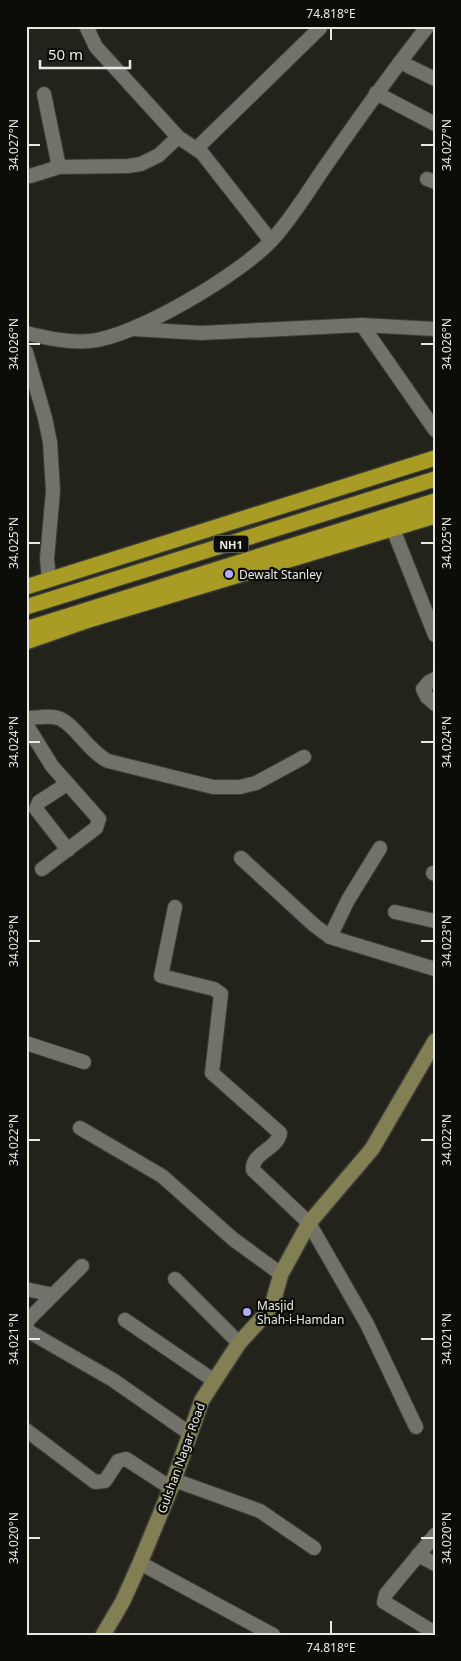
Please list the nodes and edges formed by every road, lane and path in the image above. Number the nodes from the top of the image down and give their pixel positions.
1 (86, 26) edge
2 (428, 26) edge
3 (320, 28) dead end
4 (400, 62) junction
5 (435, 79) edge
6 (376, 93) junction
7 (44, 94) dead end
8 (435, 124) edge
9 (178, 137) junction
10 (197, 148) junction
11 (59, 167) junction
12 (30, 176) dead end
13 (271, 241) junction
14 (362, 325) junction
15 (131, 328) junction
16 (435, 329) edge
17 (26, 333) edge
18 (27, 357) edge
19 (435, 430) edge
20 (435, 458) edge
21 (435, 478) edge
22 (435, 501) edge
23 (435, 516) edge
24 (393, 529) junction
25 (49, 580) junction
26 (26, 587) edge
27 (56, 598) junction
28 (26, 607) edge
29 (26, 629) edge
30 (435, 635) edge
31 (26, 642) edge
32 (435, 680) edge
33 (435, 704) edge
34 (26, 718) edge
35 (26, 724) edge
36 (304, 757) dead end
37 (67, 784) junction
38 (380, 848) dead end
39 (68, 850) junction
40 (241, 858) dead end
41 (42, 869) dead end
42 (175, 907) dead end
43 (395, 912) dead end
44 (435, 921) edge
45 (330, 937) junction
46 (435, 969) edge
47 (435, 1040) edge
48 (26, 1043) edge
49 (84, 1062) dead end
50 (80, 1128) dead end
51 (309, 1223) junction
52 (82, 1266) dead end
53 (281, 1274) junction
54 (175, 1278) dead end
55 (26, 1289) edge
56 (53, 1295) junction
57 (125, 1320) dead end
58 (239, 1343) junction
59 (213, 1380) junction
60 (416, 1427) dead end
61 (26, 1430) edge
62 (189, 1433) junction
63 (172, 1484) junction
64 (435, 1535) edge
65 (314, 1548) dead end
66 (418, 1555) junction
67 (140, 1563) junction
68 (435, 1564) edge
69 (435, 1633) edge
70 (103, 1635) edge
71 (273, 1635) edge

1 - 9 street
2 - 4 street
3 - 10 street
4 - 5 street
4 - 6 street
6 - 8 street
6 - 13 street
7 - 11 street
9 - 10 street
9 - 11 street
10 - 13 street
11 - 12 street
13 - 15 street
14 - 15 street
14 - 16 street
14 - 19 street
15 - 17 street
18 - 25 street
20 - 25 highway
21 - 27 highway, NH1
22 - 29 highway, NH1
23 - 24 highway
24 - 30 street
24 - 31 highway
25 - 26 highway
26 - 27 highway
27 - 28 highway, NH1
32 - 33 street
34 - 36 street
35 - 37 street
37 - 39 street
37 - 39 street
38 - 45 street
39 - 41 street
40 - 45 street
42 - 51 street
43 - 44 street
45 - 46 street
47 - 51 street, Gulshan Nagar Road
48 - 49 street
50 - 53 street
51 - 53 street, Gulshan Nagar Road
51 - 60 street
52 - 56 street
53 - 58 street, Gulshan Nagar Road
54 - 58 street
55 - 56 street
56 - 62 street
57 - 59 street
58 - 59 street, Gulshan Nagar Road
59 - 62 street, Gulshan Nagar Road
61 - 63 street
62 - 63 street, Gulshan Nagar Road
63 - 65 street
63 - 67 street, Gulshan Nagar Road
64 - 66 street
66 - 68 street
66 - 69 street
67 - 70 street, Gulshan Nagar Road
67 - 71 street

